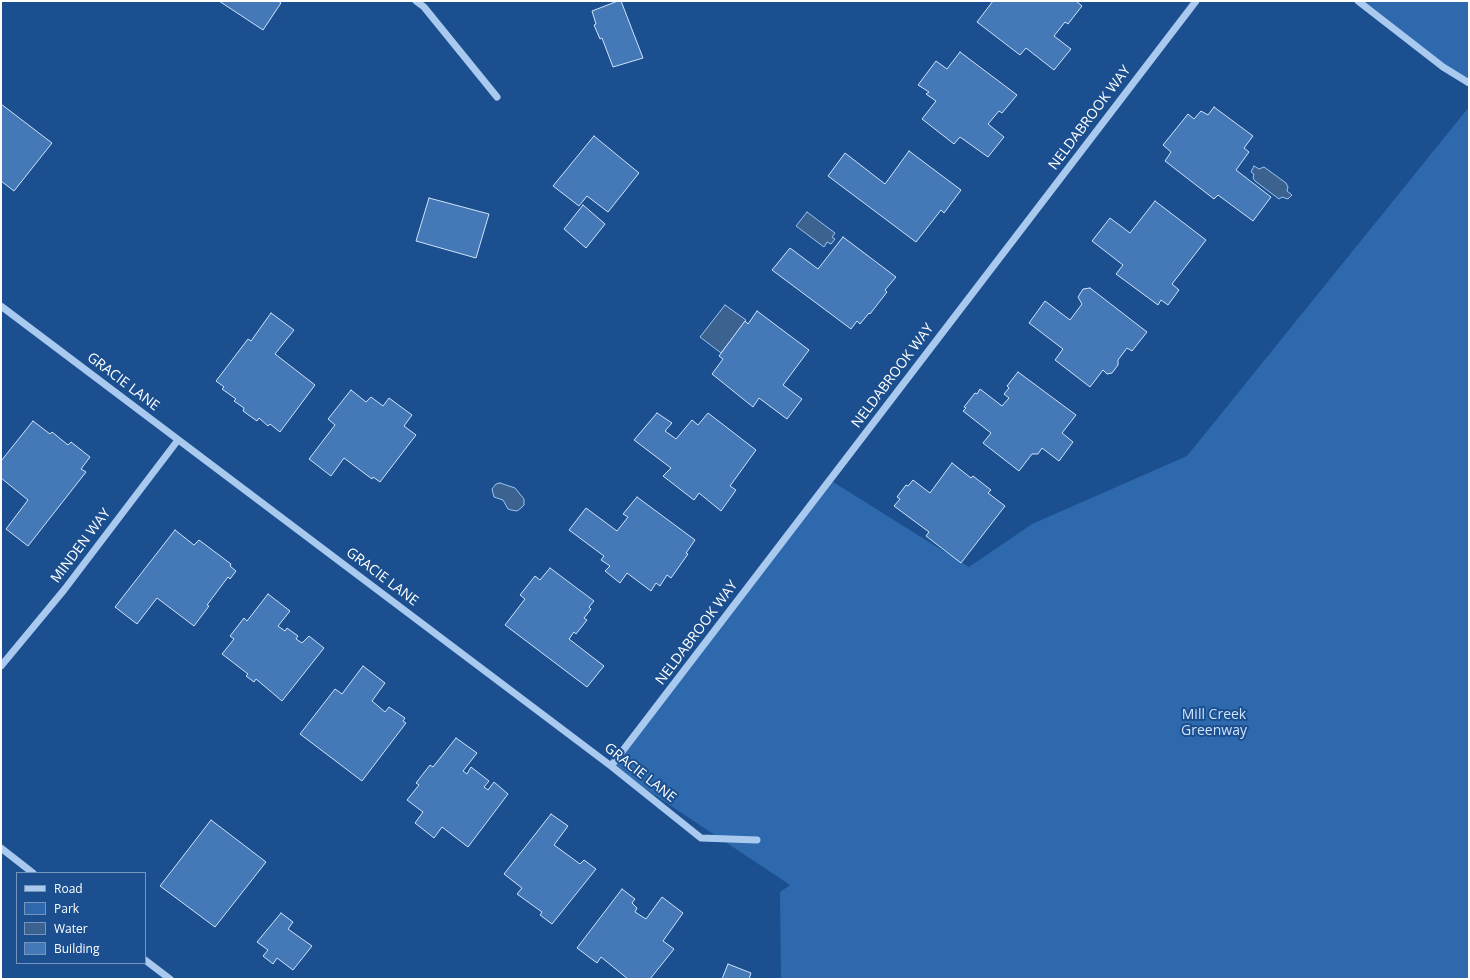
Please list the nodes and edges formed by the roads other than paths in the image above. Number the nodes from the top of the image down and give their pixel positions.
1 (416, 1) edge
2 (1196, 1) edge
3 (1358, 1) edge
4 (1469, 83) edge
5 (497, 96) dead end
6 (1, 306) edge
7 (178, 440) junction
8 (1, 666) edge
9 (612, 766) junction
10 (757, 840) dead end
11 (1, 848) edge
12 (32, 872) edge
13 (146, 961) edge
14 (170, 979) edge

1 - 5 street
2 - 9 street, NELDABROOK WAY
3 - 4 street
6 - 7 street, GRACIE LANE
7 - 8 street, MINDEN WAY
7 - 9 street, GRACIE LANE
9 - 10 street, GRACIE LANE
11 - 12 street
13 - 14 street

